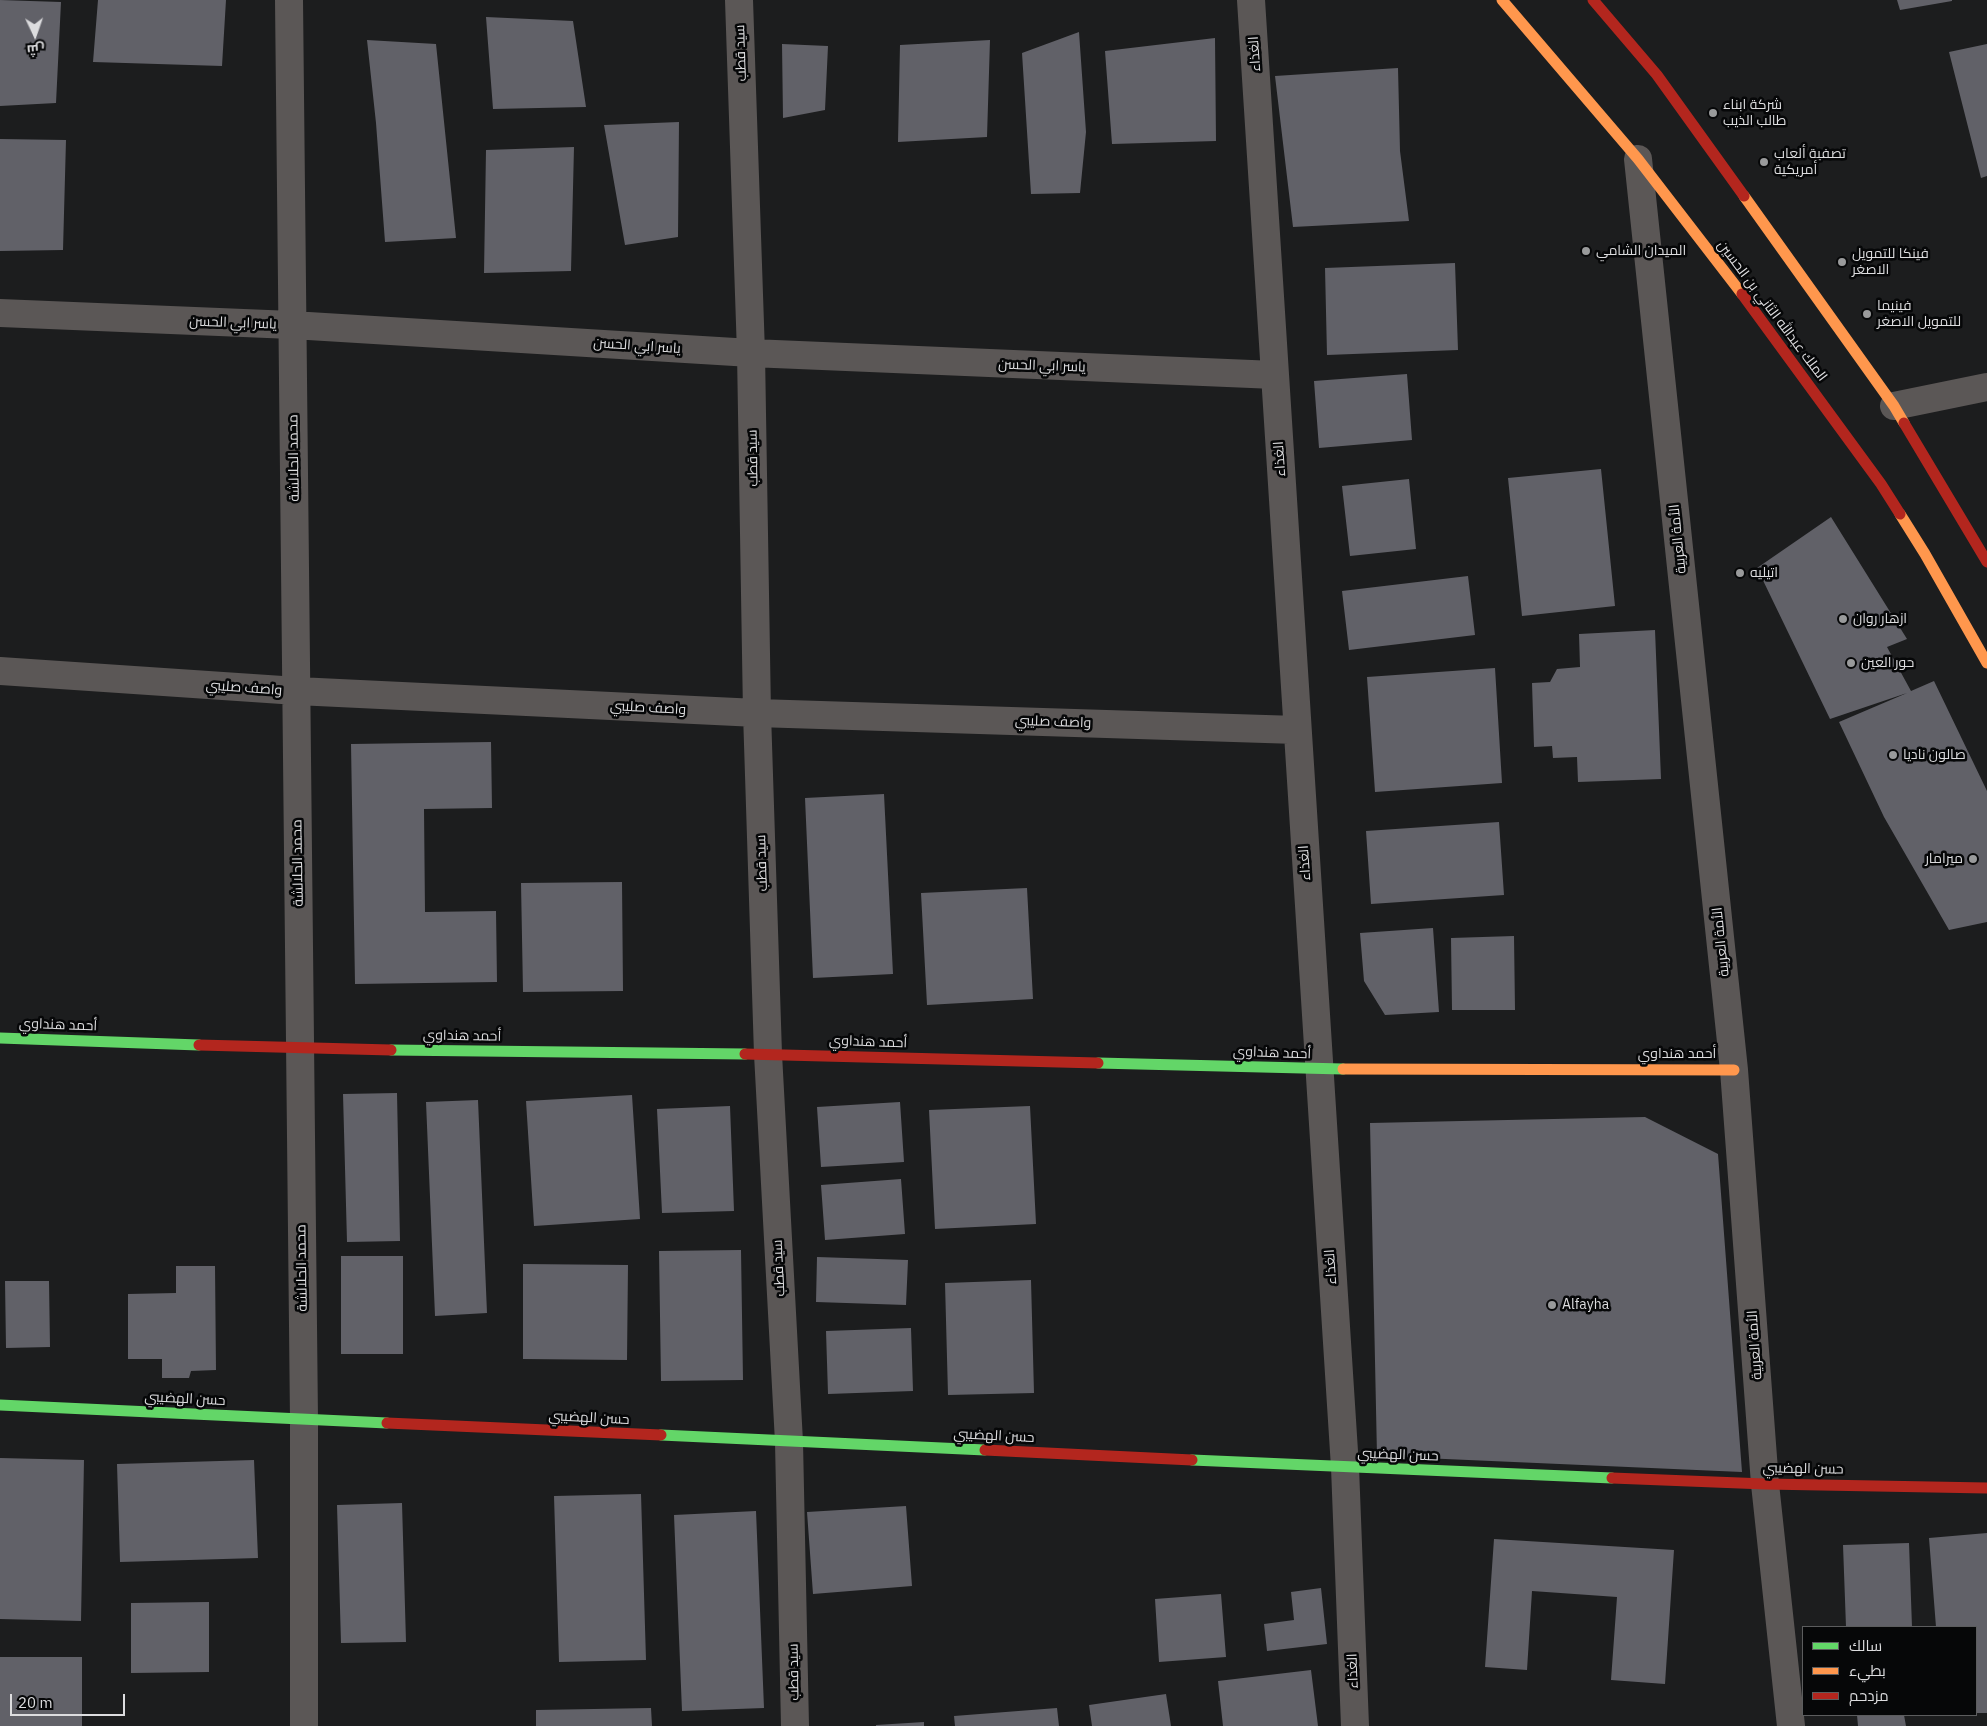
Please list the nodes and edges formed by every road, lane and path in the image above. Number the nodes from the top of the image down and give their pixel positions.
1 (289, 0) edge
2 (739, 0) edge
3 (1251, 0) edge
4 (1502, 0) edge
5 (1593, 0) edge
6 (1638, 159) junction
7 (0, 314) edge
8 (292, 325) junction
9 (751, 353) junction
10 (1274, 376) junction
11 (1987, 387) edge
12 (1894, 406) junction
13 (1987, 562) edge
14 (1987, 664) edge
15 (0, 671) edge
16 (297, 691) junction
17 (757, 713) junction
18 (1297, 730) junction
19 (0, 1038) edge
20 (300, 1049) junction
21 (768, 1054) junction
22 (1318, 1069) junction
23 (1734, 1070) junction
24 (0, 1405) edge
25 (304, 1419) junction
26 (789, 1442) junction
27 (1345, 1468) junction
28 (1765, 1484) junction
29 (1987, 1488) edge
30 (304, 1726) edge
31 (796, 1726) edge
32 (1355, 1726) edge
33 (1791, 1726) edge

1 - 8 street, محمد الحلالشة
2 - 9 street, سيد قطب
3 - 10 street, الغذاء
4 - 6 street, الملك عبدالله الثاني بن الحسين
5 - 12 street
6 - 14 street, الملك عبدالله الثاني بن الحسين
6 - 23 street, الأمة العربية
7 - 8 street, ياسر ابي الحسن
8 - 9 street, ياسر ابي الحسن
8 - 16 street, محمد الحلالشة
9 - 10 street, ياسر ابي الحسن
9 - 17 street, سيد قطب
10 - 18 street, الغذاء
11 - 12 street
12 - 13 street
15 - 16 street, واصف صليبي
16 - 17 street, واصف صليبي
16 - 20 street, محمد الحلالشة
17 - 18 street, واصف صليبي
17 - 21 street, سيد قطب
18 - 22 street, الغذاء
19 - 20 street, أحمد هنداوي
20 - 21 street, أحمد هنداوي
20 - 25 street, محمد الحلالشة
21 - 22 street, أحمد هنداوي
21 - 26 street, سيد قطب
22 - 23 street, أحمد هنداوي
22 - 27 street, الغذاء
23 - 28 street, الأمة العربية
24 - 25 street, حسن الهضيبي
25 - 26 street, حسن الهضيبي
25 - 30 street, محمد الحلالشة
26 - 27 street, حسن الهضيبي
26 - 31 street, سيد قطب
27 - 28 street, حسن الهضيبي
27 - 32 street, الغذاء
28 - 29 street, حسن الهضيبي
28 - 33 street, الأمة العربية

